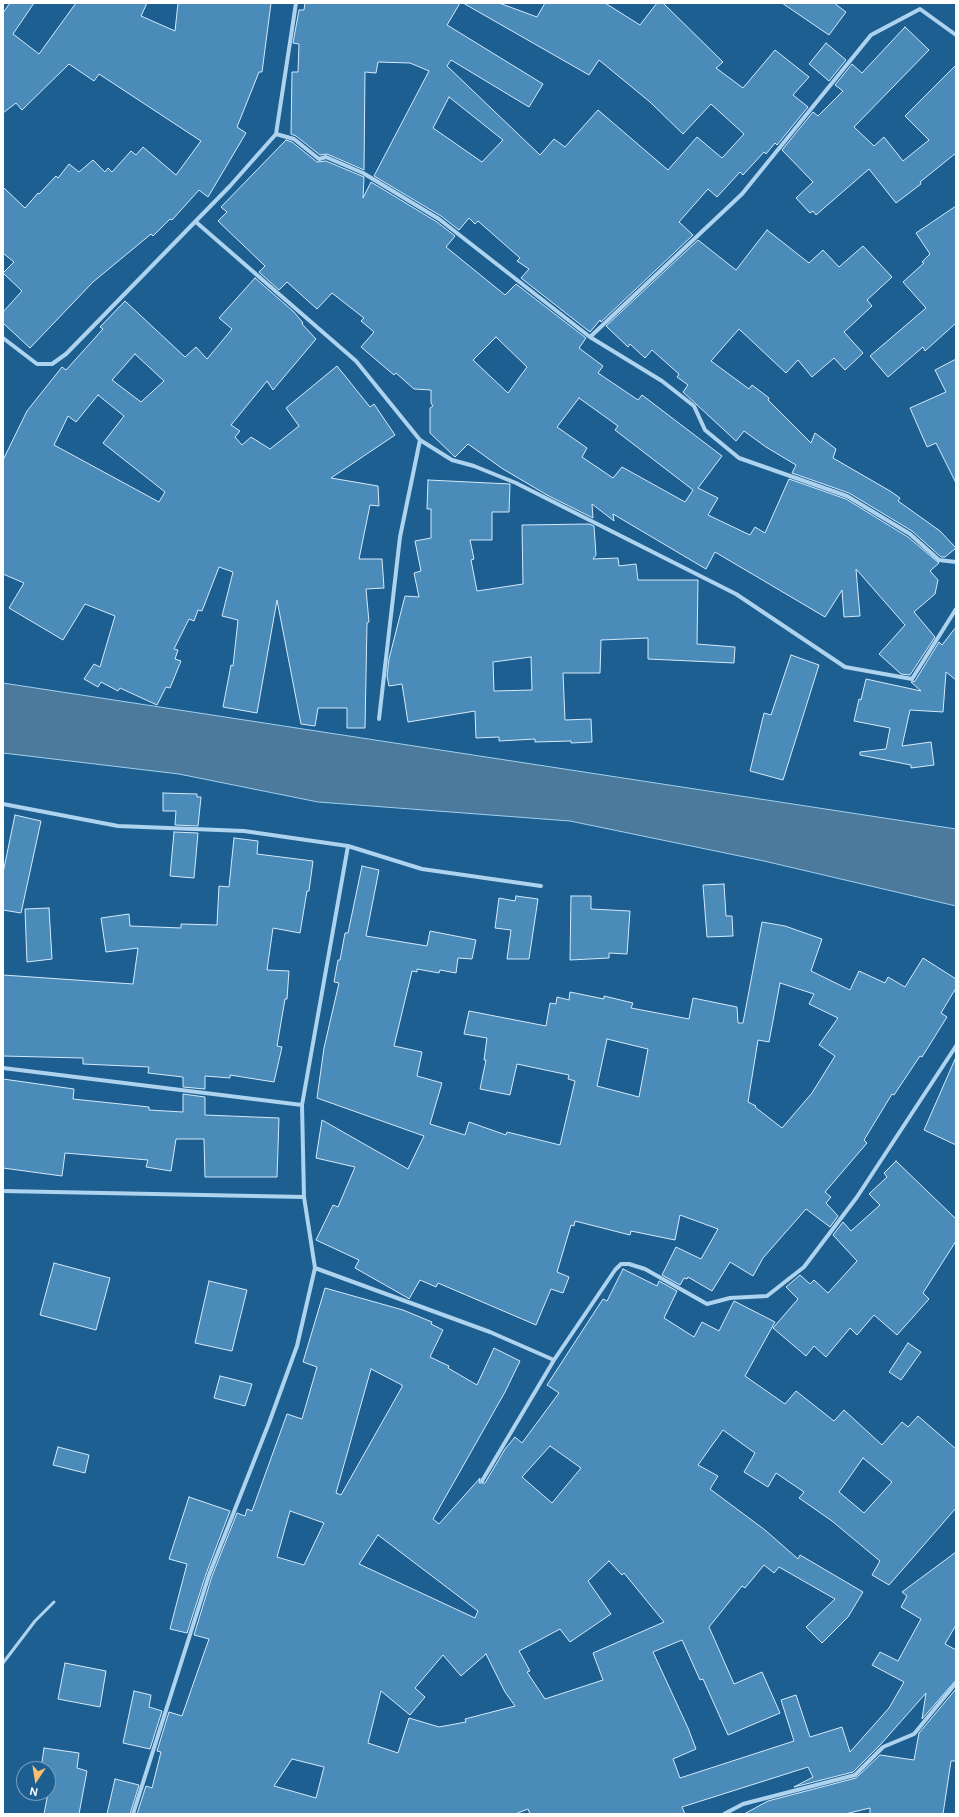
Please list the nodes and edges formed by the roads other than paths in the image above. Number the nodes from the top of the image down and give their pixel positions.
1 (296, 3) edge
2 (956, 35) edge
3 (276, 134) junction
4 (196, 222) junction
5 (3, 338) edge
6 (590, 338) junction
7 (420, 440) junction
8 (956, 562) edge
9 (956, 610) edge
10 (379, 719) dead end
11 (3, 804) edge
12 (348, 846) junction
13 (542, 886) dead end
14 (956, 1046) edge
15 (3, 1068) edge
16 (302, 1105) junction
17 (3, 1191) edge
18 (304, 1197) junction
19 (315, 1268) junction
20 (554, 1360) junction
21 (482, 1481) dead end
22 (54, 1602) dead end
23 (3, 1663) edge
24 (956, 1683) edge
25 (133, 1814) edge
26 (724, 1814) edge

1 - 3 street
2 - 6 street
3 - 4 street
3 - 6 street
4 - 5 street
4 - 7 street
6 - 8 street
7 - 9 street
7 - 10 street
11 - 12 street
12 - 13 street
12 - 16 street
14 - 20 street
15 - 16 street
16 - 18 street
17 - 18 street
18 - 19 street
19 - 20 street
19 - 25 street
20 - 21 street
22 - 23 lane
24 - 26 street

